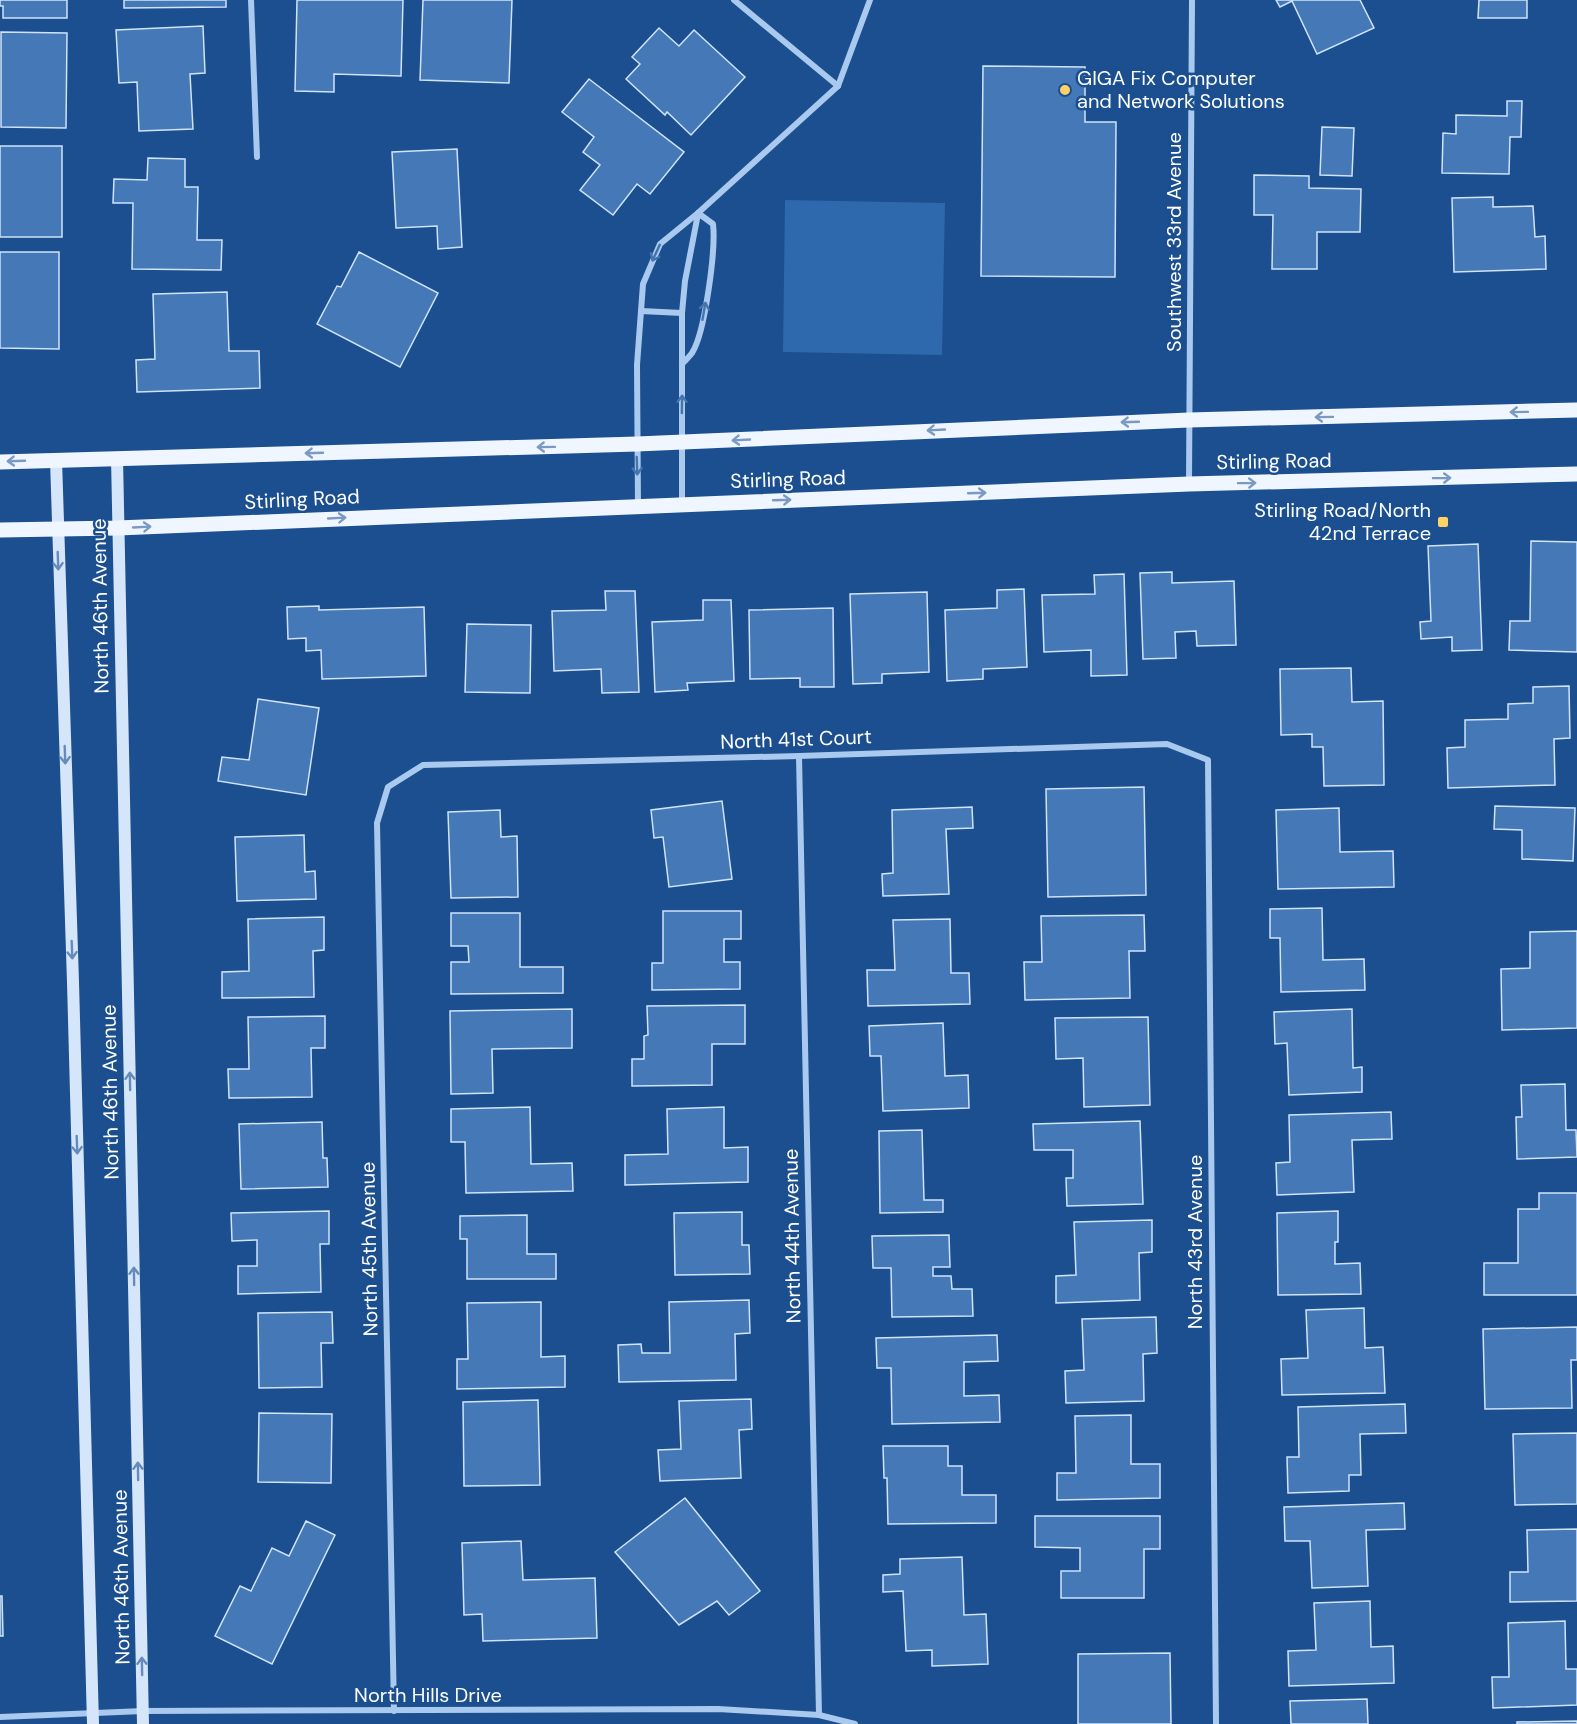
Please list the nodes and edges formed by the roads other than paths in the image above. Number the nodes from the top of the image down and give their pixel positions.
1 (251, 0) edge
2 (734, 0) edge
3 (870, 0) edge
4 (1192, 0) edge
5 (838, 86) junction
6 (257, 157) dead end
7 (698, 213) junction
8 (641, 311) junction
9 (682, 313) junction
10 (682, 364) junction
11 (1577, 411) edge
12 (1189, 420) junction
13 (681, 442) junction
14 (637, 444) junction
15 (117, 458) junction
16 (56, 460) junction
17 (0, 462) edge
18 (1577, 474) edge
19 (1189, 484) junction
20 (682, 504) junction
21 (638, 506) junction
22 (118, 528) junction
23 (57, 529) junction
24 (0, 530) edge
25 (799, 756) junction
26 (1208, 760) joint
27 (388, 787) joint
28 (394, 1712) junction
29 (819, 1715) junction
30 (0, 1717) edge
31 (143, 1718) edge
32 (93, 1719) edge
33 (855, 1724) edge
34 (1216, 1724) edge

1 - 6 street
2 - 5 street
3 - 5 street
4 - 12 street, Southwest 33rd Avenue
5 - 7 street
7 -> 8 street
7 - 9 street
10 -> 7 street
8 - 9 street
8 - 14 street
9 - 10 street
13 -> 10 street
11 -> 12 main road, Stirling Road
12 -> 13 main road, Stirling Road
12 - 19 street, Southwest 33rd Avenue
13 - 14 main road, Stirling Road
13 - 20 street
14 -> 15 main road, Stirling Road
14 -> 21 street
15 - 16 main road, Stirling Road
15 - 22 street, North 46th Avenue
16 -> 17 main road, Stirling Road
16 - 23 street, North 46th Avenue
19 -> 18 main road, Stirling Road
20 -> 19 main road, Stirling Road
20 - 21 main road, Stirling Road
22 -> 21 main road, Stirling Road
22 - 23 main road, Stirling Road
31 -> 22 street, North 46th Avenue
23 - 24 main road, Stirling Road
23 -> 32 street, North 46th Avenue
25 - 26 street, North 41st Court
25 - 27 street, North 41st Court
25 - 29 street, North 44th Avenue
26 - 34 street, North 43rd Avenue
27 - 28 street, North 45th Avenue
28 - 29 street, North Hills Drive
28 - 31 street, North Hills Drive
29 - 33 street, North Hills Drive
30 - 32 street, North Hills Drive
31 - 32 street, North Hills Drive

